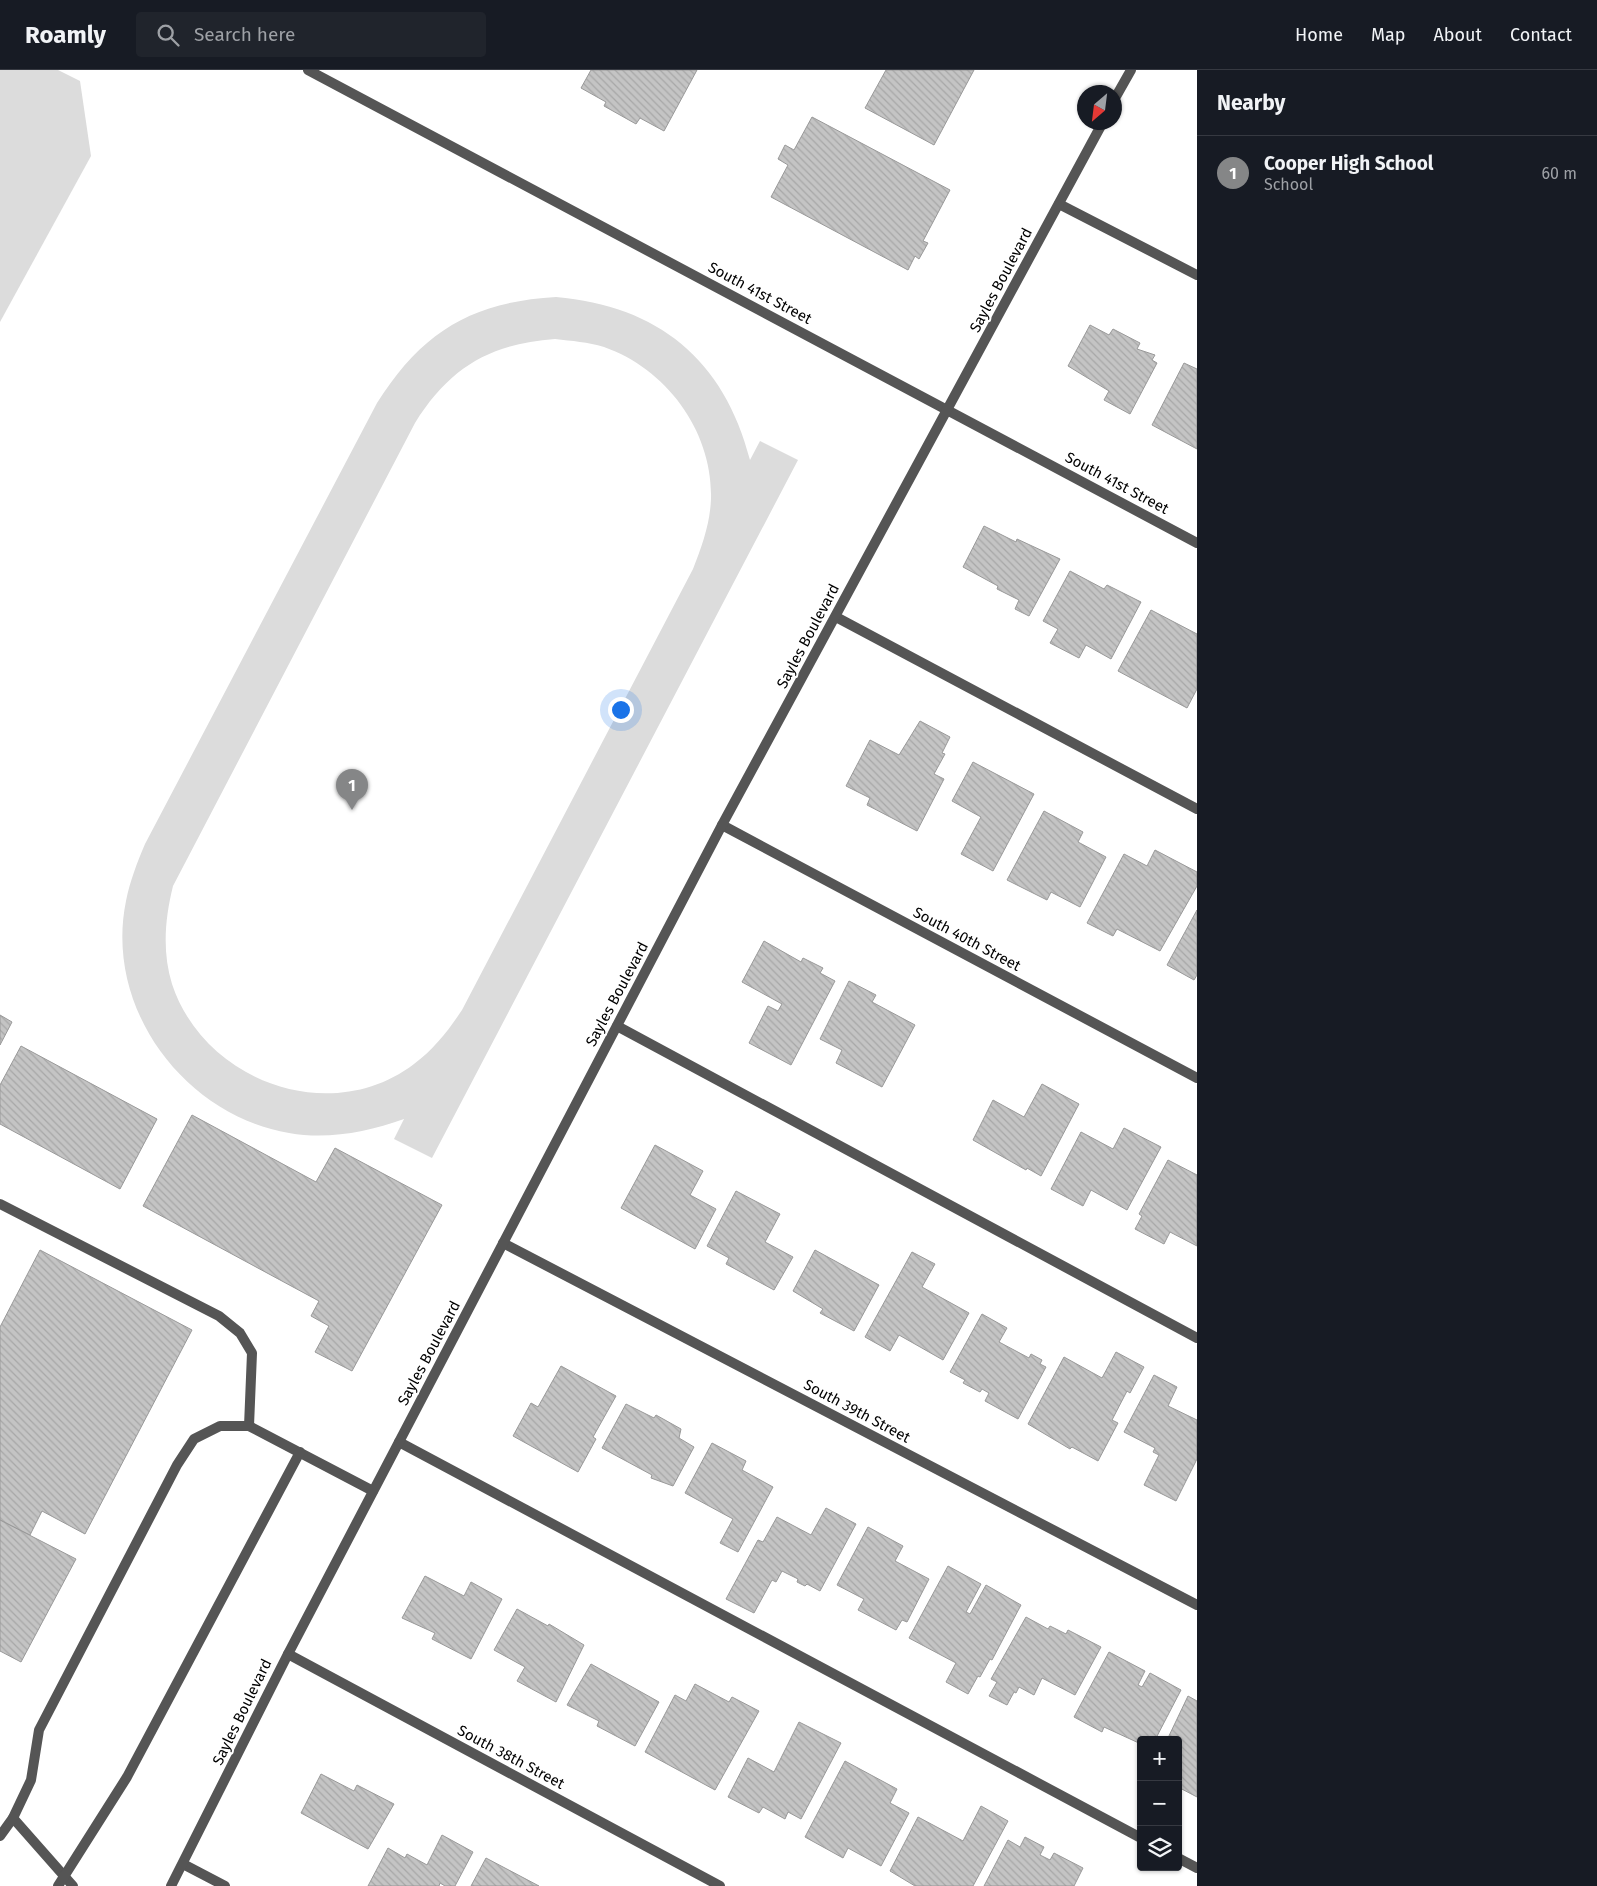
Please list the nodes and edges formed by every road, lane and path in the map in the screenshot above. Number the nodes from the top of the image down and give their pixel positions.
1 (308, 70) edge
2 (1131, 70) edge
3 (1122, 86) edge
4 (1098, 130) edge
5 (1058, 204) junction
6 (1197, 275) edge
7 (948, 409) junction
8 (1197, 542) edge
9 (836, 616) junction
10 (1197, 809) edge
11 (722, 825) junction
12 (617, 1026) junction
13 (1197, 1078) edge
14 (0, 1204) edge
15 (503, 1244) junction
16 (1197, 1338) edge
17 (249, 1426) junction
18 (400, 1442) junction
19 (300, 1452) junction
20 (373, 1491) junction
21 (1197, 1605) edge
22 (288, 1654) junction
23 (13, 1818) junction
24 (0, 1836) edge
25 (1137, 1836) edge
26 (1182, 1860) edge
27 (183, 1864) junction
28 (1197, 1868) edge
29 (65, 1877) junction
30 (58, 1886) edge
31 (73, 1886) edge
32 (171, 1886) edge
33 (225, 1886) edge
34 (720, 1886) edge

1 - 7 street, South 41st Street
2 - 3 street
4 - 5 street, Sayles Boulevard
5 - 6 street
5 - 7 street, Sayles Boulevard
7 - 8 street, South 41st Street
7 - 9 street, Sayles Boulevard
9 - 10 street
9 - 11 street, Sayles Boulevard
11 - 12 street, Sayles Boulevard
11 - 13 street, South 40th Street
12 - 15 street, Sayles Boulevard
12 - 16 street
14 - 17 street
15 - 18 street, Sayles Boulevard
15 - 21 street, South 39th Street
17 - 19 street
17 - 23 street
18 - 20 street, Sayles Boulevard
18 - 25 street
19 - 20 street
19 - 29 street
20 - 22 street, Sayles Boulevard
22 - 27 street, Sayles Boulevard
22 - 34 street, South 38th Street
23 - 24 street
23 - 29 street
26 - 28 street
27 - 32 street, Sayles Boulevard
27 - 33 street
29 - 30 street
29 - 31 street

